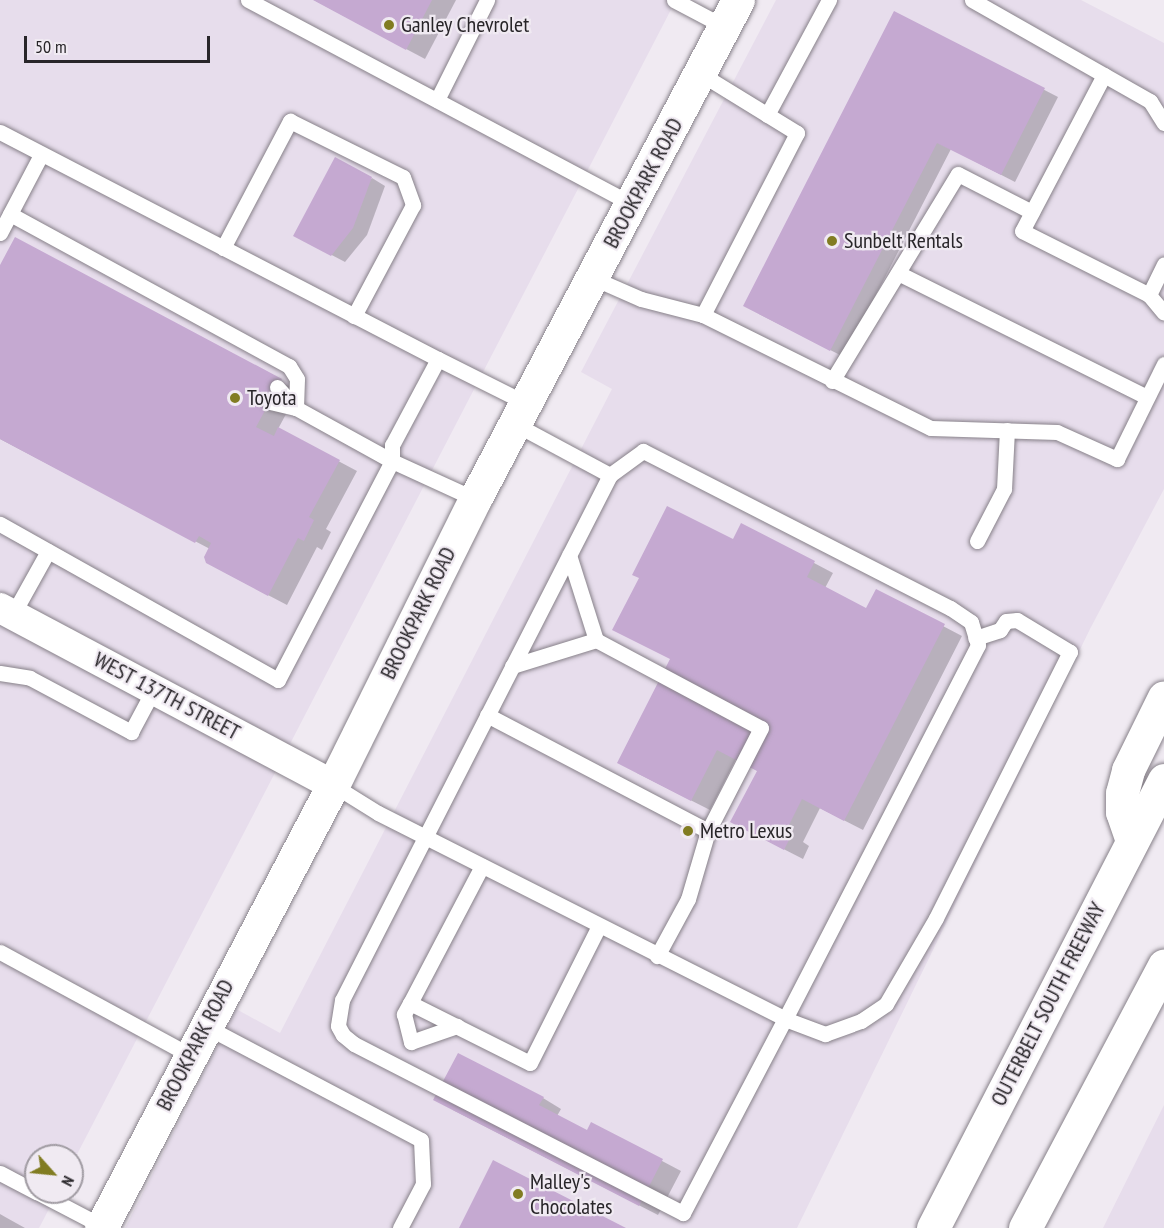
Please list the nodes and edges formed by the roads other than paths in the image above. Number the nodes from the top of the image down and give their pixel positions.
1 (248, 0) edge
2 (487, 0) edge
3 (674, 0) edge
4 (829, 0) edge
5 (972, 0) edge
6 (732, 14) edge
7 (701, 74) junction
8 (1104, 75) junction
9 (437, 100) junction
10 (767, 115) junction
11 (1164, 123) edge
12 (0, 132) edge
13 (41, 154) junction
14 (632, 204) junction
15 (1032, 212) junction
16 (10, 214) junction
17 (0, 233) edge
18 (223, 248) junction
19 (1164, 264) edge
20 (898, 273) junction
21 (593, 278) junction
22 (1149, 295) junction
23 (1164, 313) edge
24 (703, 315) junction
25 (354, 316) junction
26 (438, 359) junction
27 (1164, 364) edge
28 (832, 381) junction
29 (277, 387) dead end
30 (1147, 397) junction
31 (270, 402) dead end
32 (296, 408) junction
33 (520, 414) junction
34 (1007, 430) junction
35 (392, 461) junction
36 (610, 475) junction
37 (475, 499) junction
38 (0, 524) edge
39 (977, 541) dead end
40 (48, 551) junction
41 (569, 555) junction
42 (6, 611) edge
43 (975, 638) junction
44 (596, 640) junction
45 (512, 666) junction
46 (0, 673) edge
47 (154, 688) junction
48 (1164, 697) edge
49 (486, 715) junction
50 (1164, 780) edge
51 (333, 785) junction
52 (708, 831) junction
53 (424, 836) junction
54 (1132, 841) junction
55 (482, 866) junction
56 (599, 926) junction
57 (0, 952) edge
58 (657, 956) junction
59 (1164, 965) edge
60 (410, 1003) junction
61 (784, 1019) junction
62 (205, 1026) junction
63 (457, 1026) junction
64 (411, 1042) junction
65 (190, 1055) junction
66 (398, 1067) junction
67 (0, 1173) edge
68 (24, 1186) edge
69 (59, 1204) edge
70 (102, 1227) edge
71 (400, 1228) edge
72 (933, 1228) edge
73 (1026, 1228) edge

1 - 9 lane
2 - 9 lane
3 - 6 lane
4 - 10 lane
5 - 8 lane
6 - 7 main road, BROOKPARK ROAD
7 - 10 lane
7 - 14 main road, BROOKPARK ROAD
8 - 11 lane
8 - 15 lane
9 - 14 lane
10 - 24 lane
12 - 13 lane
13 - 16 lane
13 - 18 lane
14 - 21 main road, BROOKPARK ROAD
15 - 20 lane
15 - 22 lane
16 - 17 lane
16 - 32 lane
18 - 25 lane
18 - 25 lane
19 - 22 lane
20 - 28 lane
20 - 30 lane
21 - 24 lane
21 - 33 main road, BROOKPARK ROAD
22 - 23 lane
24 - 28 lane
25 - 26 lane
26 - 33 lane
26 - 35 lane
27 - 30 lane
28 - 34 lane
29 - 32 lane
30 - 34 lane
31 - 32 lane
32 - 35 lane
33 - 36 lane
33 - 37 main road, BROOKPARK ROAD
34 - 39 lane
35 - 37 lane
35 - 40 lane
36 - 41 lane
36 - 43 lane
37 - 51 main road, BROOKPARK ROAD
38 - 40 lane
40 - 42 lane
41 - 44 lane
41 - 45 lane
42 - 47 street, WEST 137TH STREET
43 - 61 lane
43 - 61 lane
44 - 45 lane
44 - 52 lane
45 - 49 lane
46 - 47 lane
47 - 51 street, WEST 137TH STREET
48 - 54 main road
49 - 52 lane
49 - 53 lane
50 - 54 main road, OUTERBELT SOUTH FREEWAY
51 - 53 lane
51 - 62 main road, BROOKPARK ROAD
52 - 58 lane
53 - 55 lane
53 - 66 lane
54 - 72 main road, OUTERBELT SOUTH FREEWAY
55 - 56 lane
55 - 60 lane
56 - 58 lane
56 - 63 lane
57 - 65 lane
58 - 61 lane
59 - 73 main road
60 - 63 lane
60 - 64 lane
61 - 66 lane
62 - 65 main road, BROOKPARK ROAD
62 - 71 lane
63 - 64 lane
64 - 66 lane
65 - 70 main road, BROOKPARK ROAD
67 - 68 lane
69 - 70 lane

